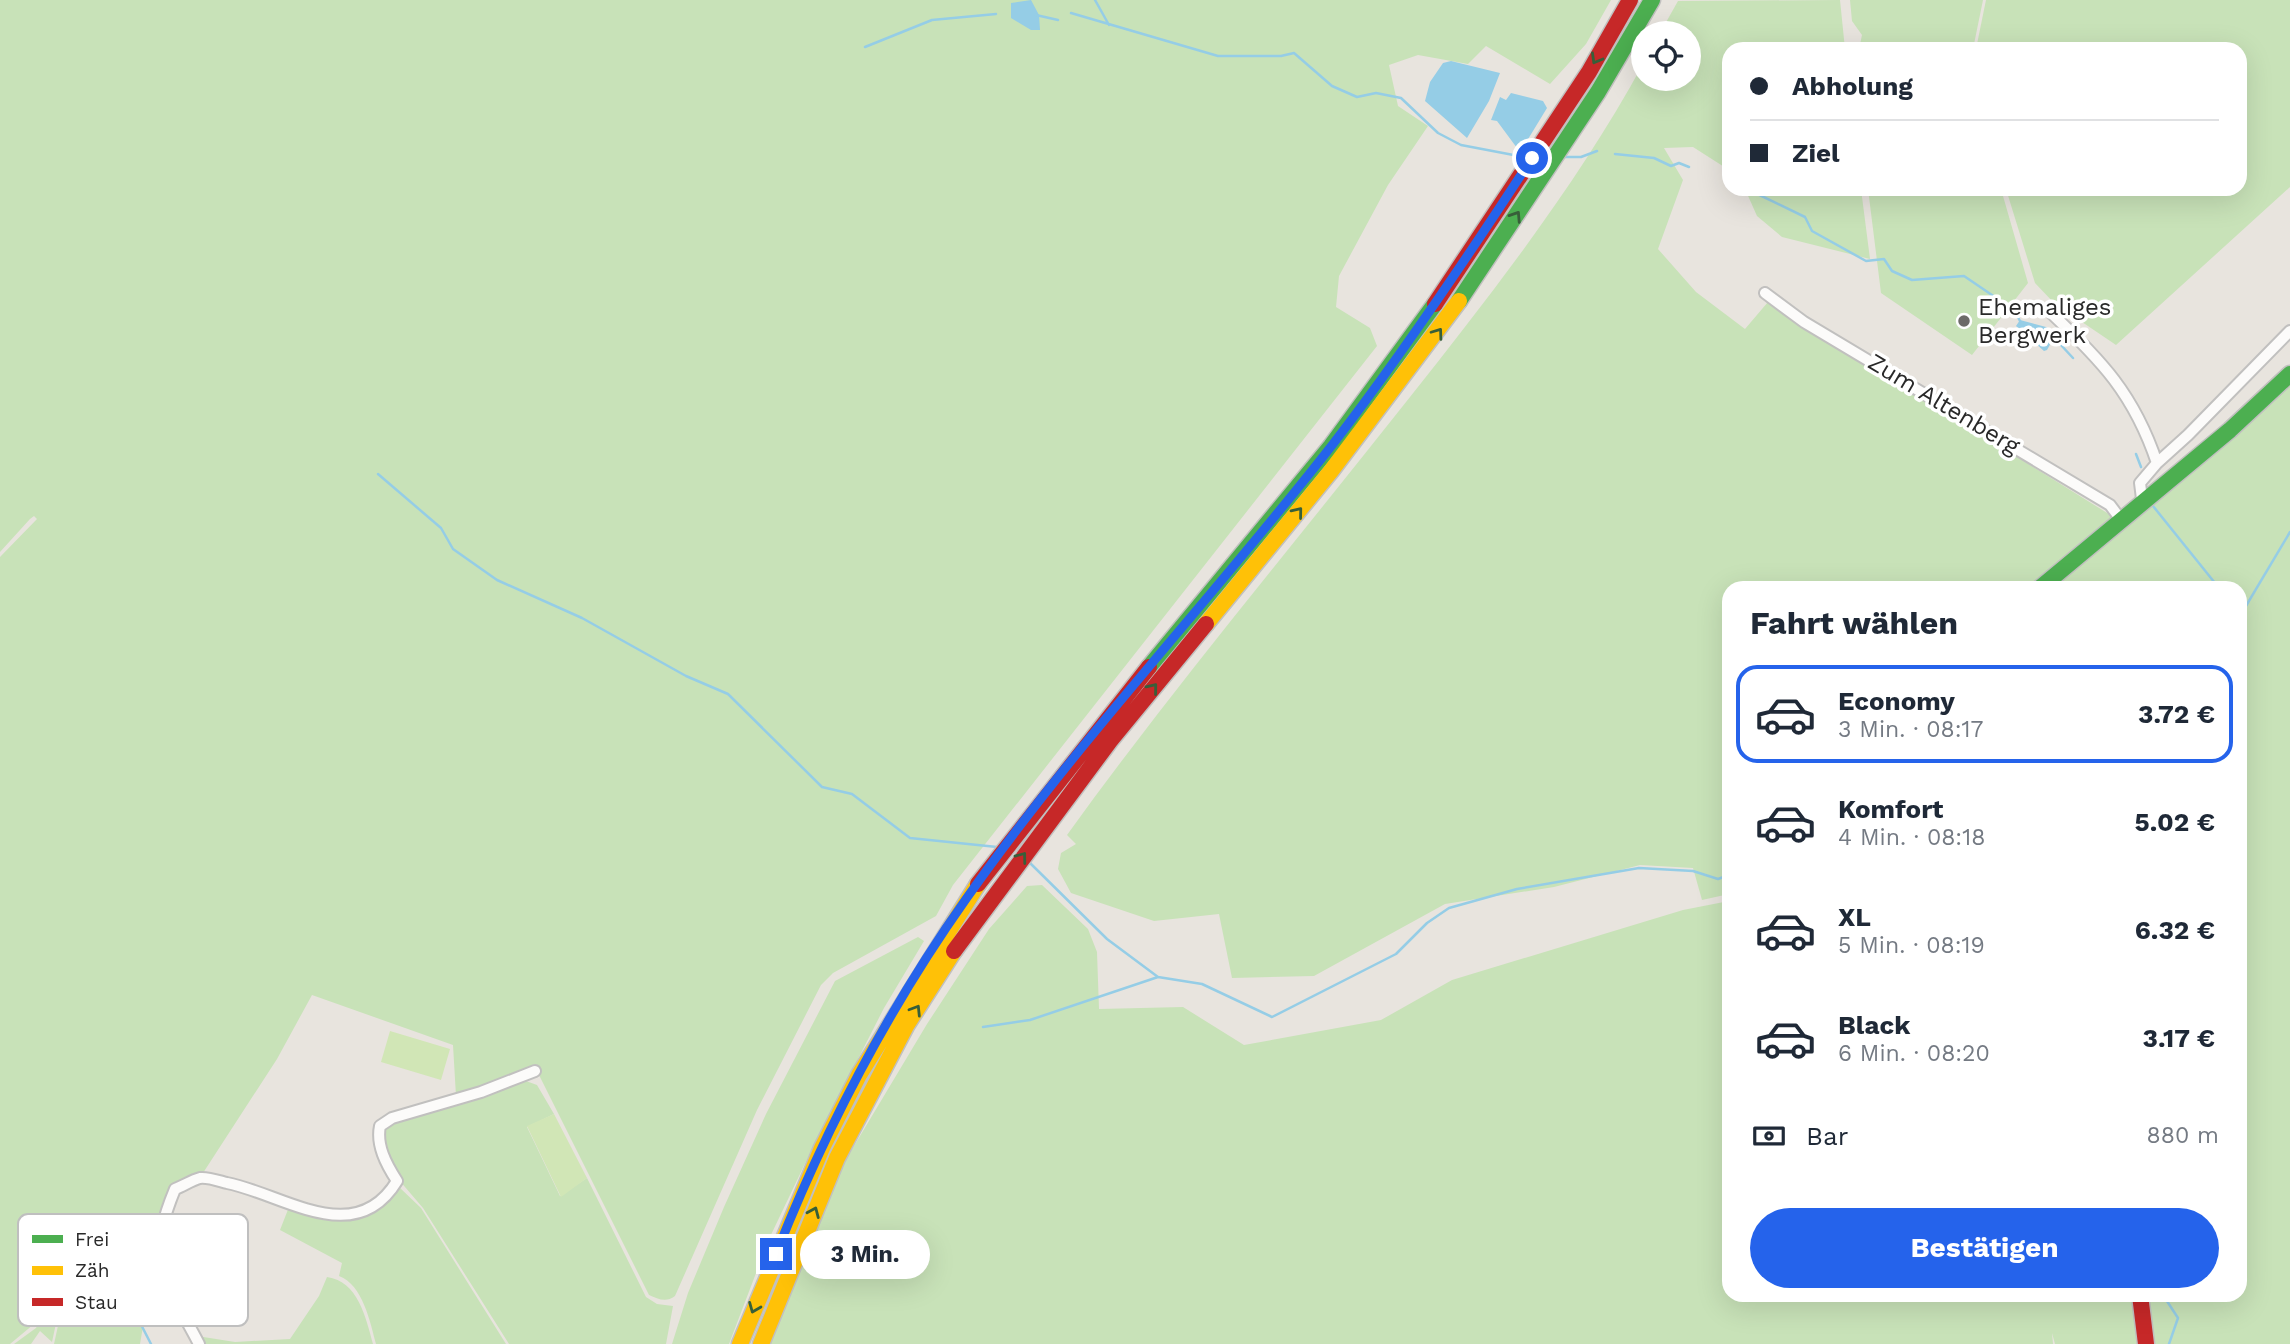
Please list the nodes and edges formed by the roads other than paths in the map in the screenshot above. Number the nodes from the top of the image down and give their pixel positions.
1 (1630, 0) edge
2 (1652, 0) edge
3 (1765, 293) dead end
4 (2050, 312) dead end
5 (2290, 331) edge
6 (2290, 374) edge
7 (2157, 463) junction
8 (2142, 499) junction
9 (2119, 517) junction
10 (2048, 581) edge
11 (535, 1071) dead end
12 (165, 1214) edge
13 (2141, 1302) edge
14 (190, 1326) edge
15 (199, 1344) edge
16 (740, 1344) edge
17 (761, 1344) edge
18 (2146, 1344) edge

1 -> 16 main road
17 -> 2 main road
3 - 9 street, Zum Altenberg
4 - 7 street
5 - 7 street
6 - 8 main road
7 - 8 street
8 - 9 main road
9 - 10 main road
11 - 12 street
13 - 18 main road
14 - 15 street

